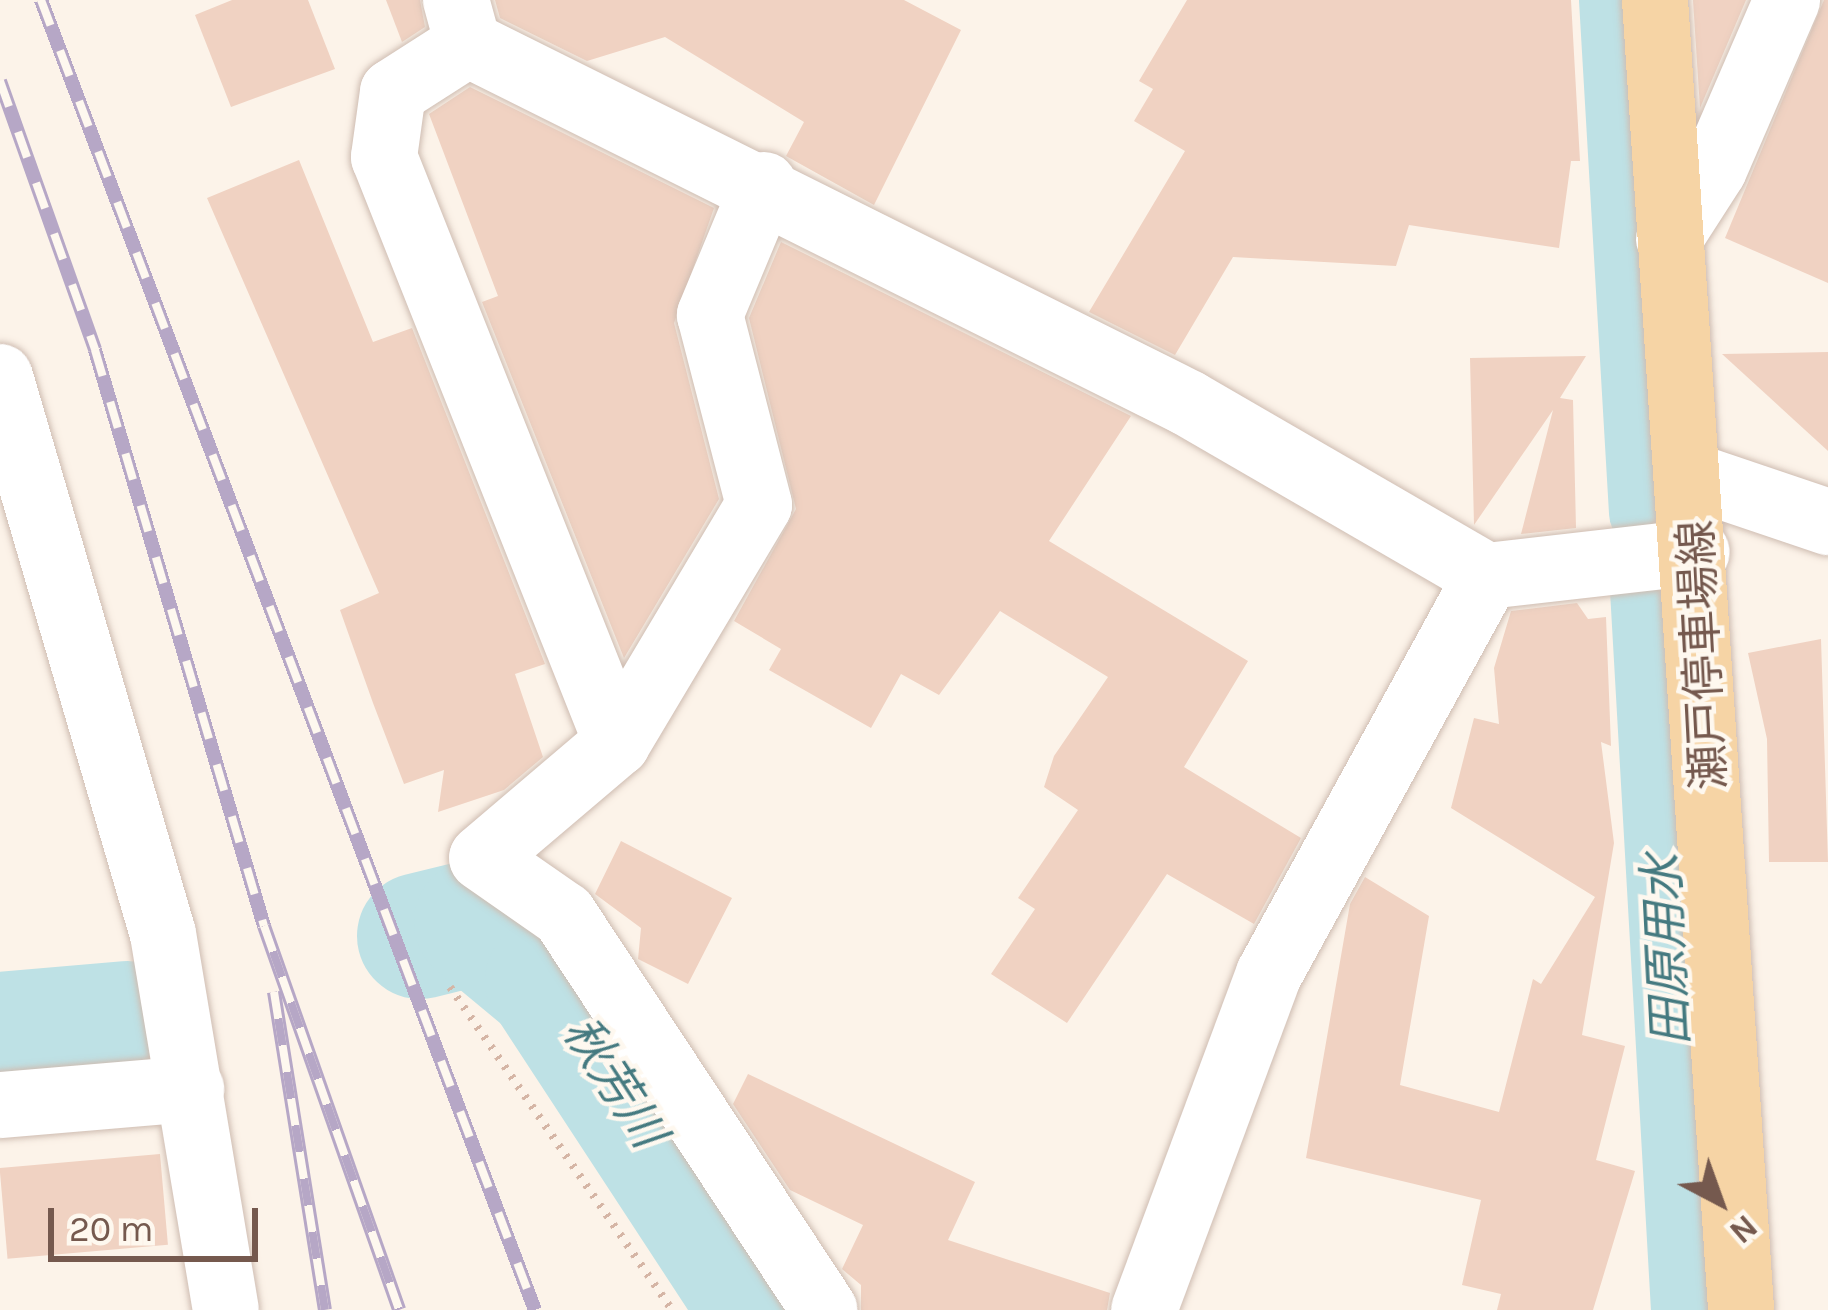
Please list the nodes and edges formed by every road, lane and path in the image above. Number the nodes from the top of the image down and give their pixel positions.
1 (1655, 0) edge
2 (1786, 0) edge
3 (462, 22) edge
4 (764, 185) junction
5 (1669, 239) junction
6 (0, 377) edge
7 (1692, 476) junction
8 (1828, 523) edge
9 (1697, 552) junction
10 (1487, 577) junction
11 (617, 743) junction
12 (450, 987) dead end
13 (191, 1089) junction
14 (0, 1105) edge
15 (226, 1310) edge
16 (672, 1310) edge
17 (824, 1310) edge
18 (1144, 1310) edge
19 (1741, 1310) edge

1 - 5 main road, 瀬戸停車場線
2 - 5 street
3 - 4 street
3 - 11 street
4 - 10 street
4 - 11 street
5 - 7 main road, 瀬戸停車場線
6 - 13 street
7 - 8 street
7 - 9 main road, 瀬戸停車場線
9 - 10 street
9 - 19 main road, 瀬戸停車場線
10 - 18 street
11 - 17 street
12 - 16 path
13 - 14 street
13 - 15 street

